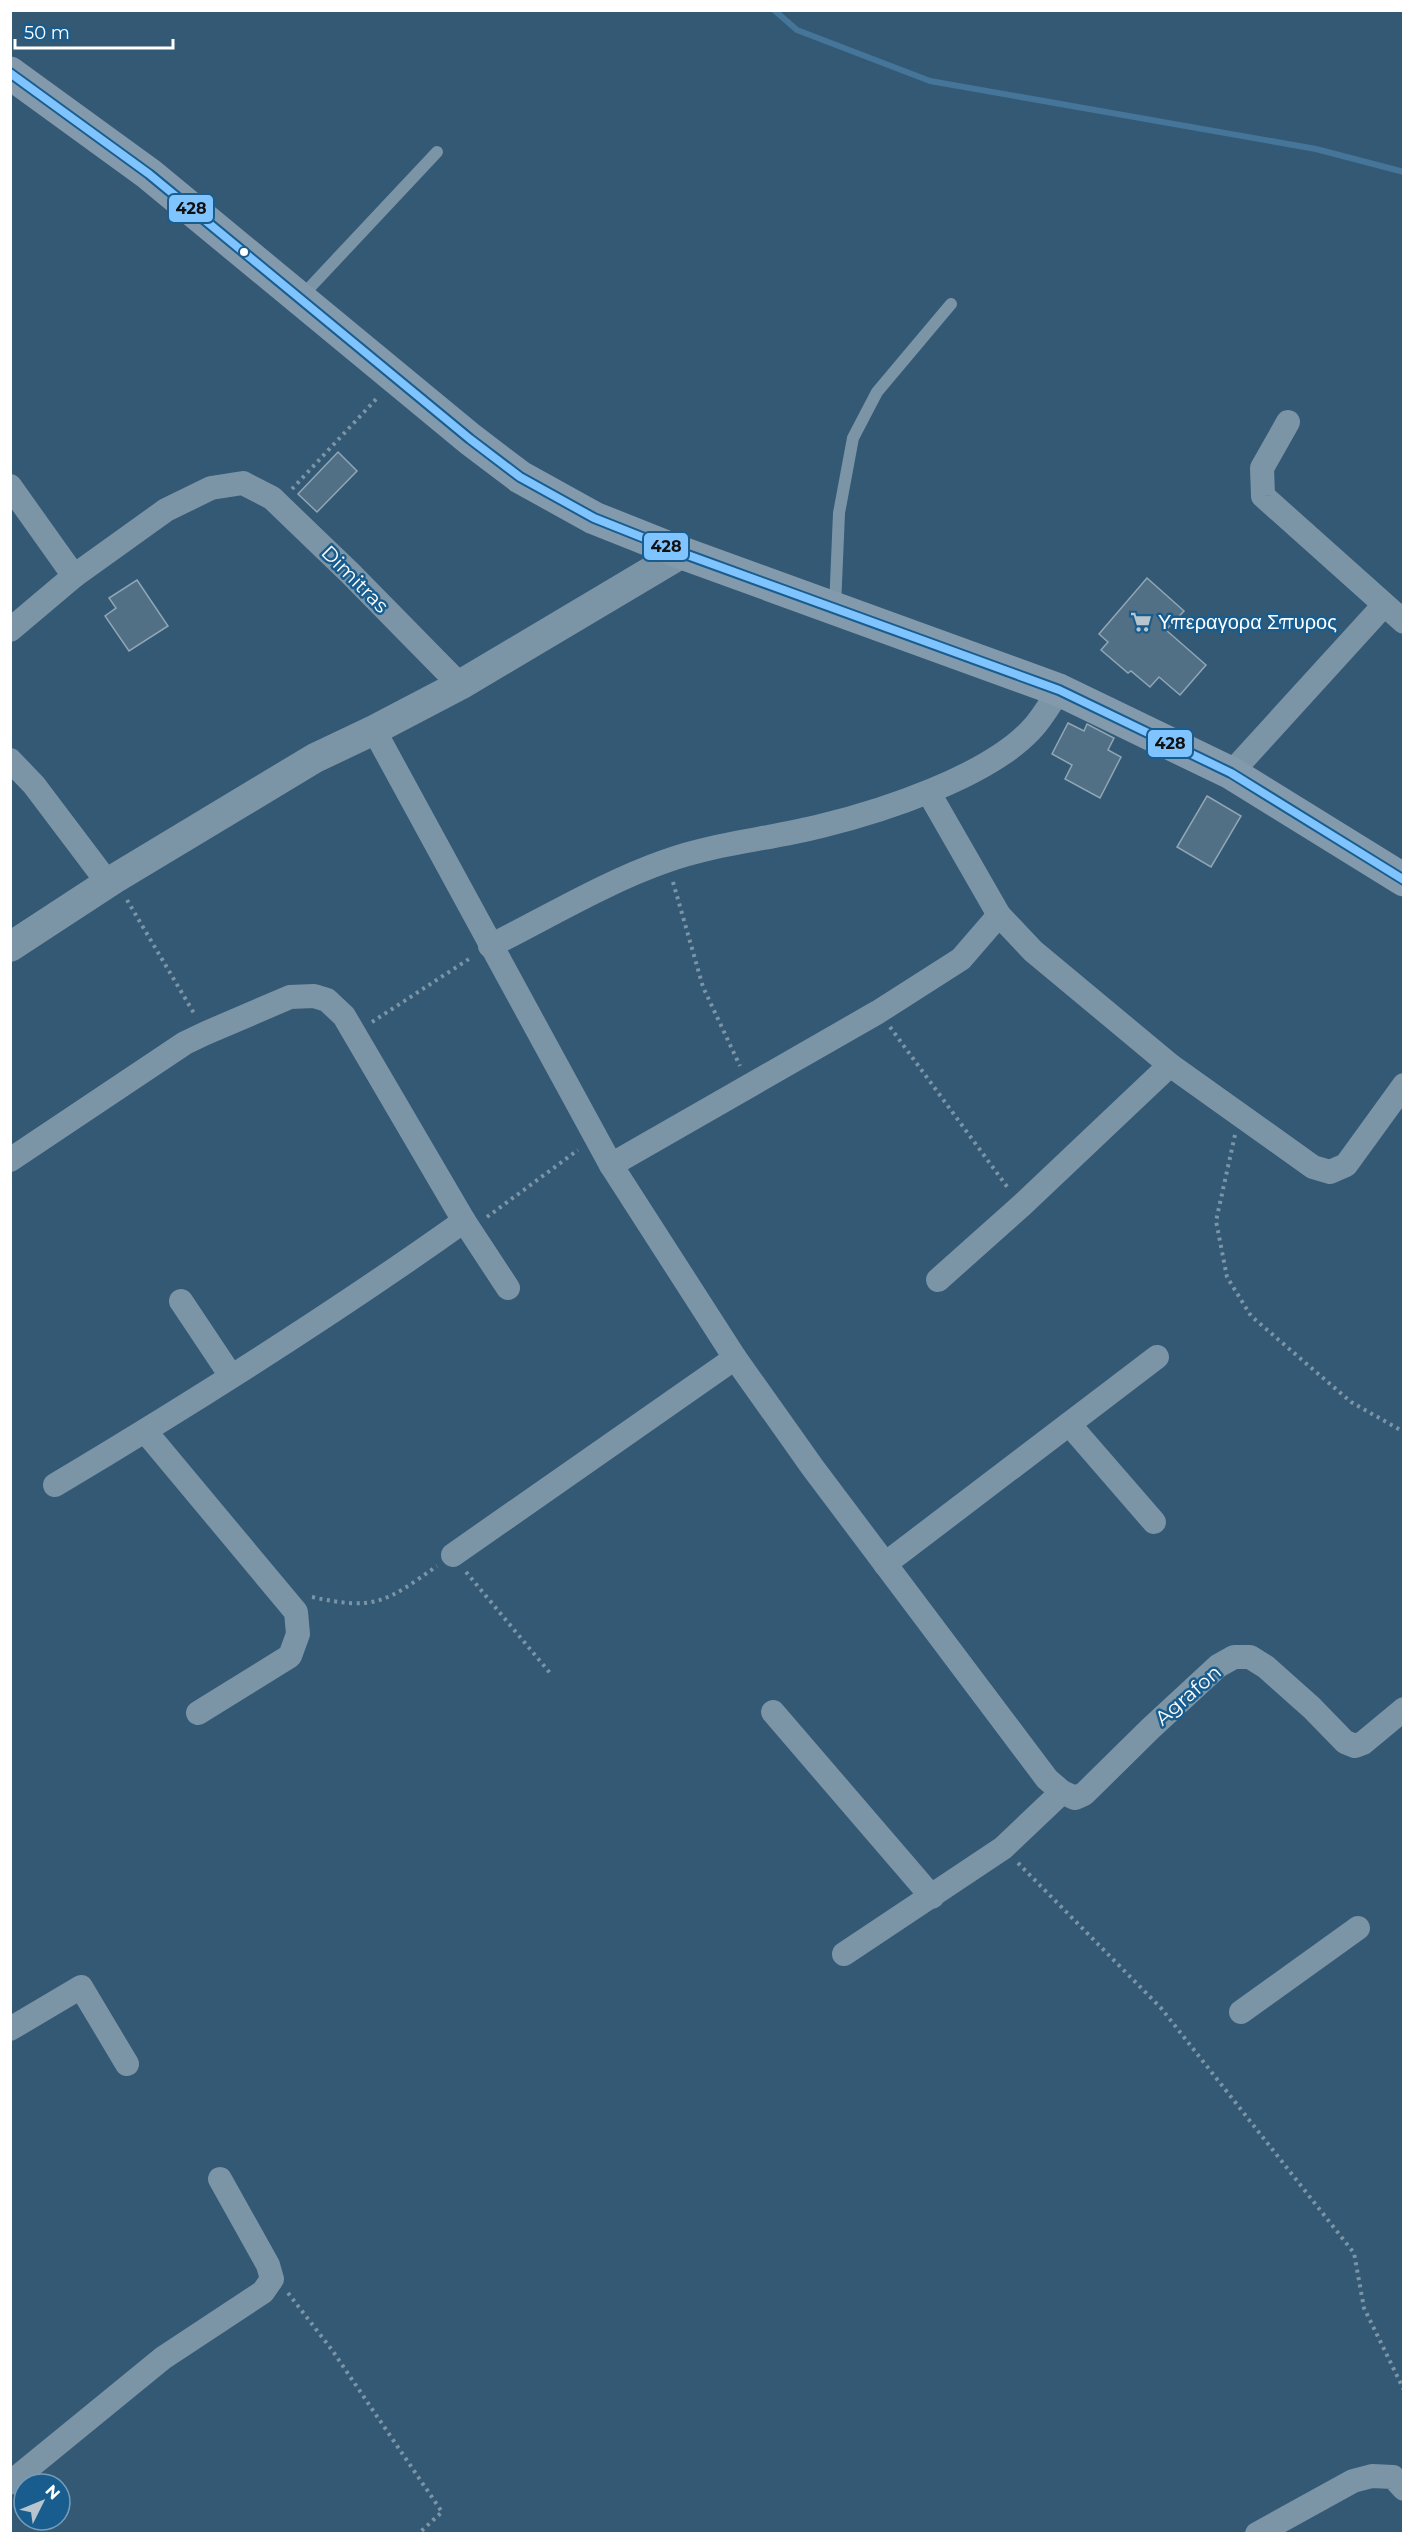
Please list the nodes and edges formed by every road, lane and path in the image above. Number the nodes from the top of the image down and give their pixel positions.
1 (10, 73) edge
2 (437, 152) dead end
3 (300, 299) junction
4 (951, 304) dead end
5 (396, 378) junction
6 (1288, 422) dead end
7 (10, 486) edge
8 (278, 504) junction
9 (682, 553) junction
10 (74, 576) junction
11 (1384, 606) junction
12 (835, 609) junction
13 (1404, 622) edge
14 (10, 630) edge
15 (460, 685) junction
16 (1059, 690) junction
17 (374, 730) junction
18 (10, 760) edge
19 (1231, 773) junction
20 (929, 793) junction
21 (666, 861) junction
22 (1404, 880) edge
23 (111, 881) junction
24 (999, 915) junction
25 (490, 946) junction
26 (10, 947) edge
27 (878, 1012) junction
28 (206, 1033) junction
29 (354, 1034) junction
30 (1170, 1065) junction
31 (1404, 1085) edge
32 (750, 1086) junction
33 (1239, 1114) junction
34 (596, 1137) junction
35 (10, 1160) edge
36 (611, 1165) junction
37 (1021, 1206) junction
38 (467, 1226) junction
39 (938, 1280) dead end
40 (508, 1288) dead end
41 (181, 1300) dead end
42 (1157, 1357) dead end
43 (735, 1358) junction
44 (231, 1376) junction
45 (1069, 1424) junction
46 (145, 1431) junction
47 (1404, 1432) edge
48 (55, 1485) dead end
49 (1154, 1522) dead end
50 (453, 1556) junction
51 (885, 1564) junction
52 (279, 1589) junction
53 (549, 1672) dead end
54 (1404, 1709) edge
55 (773, 1712) dead end
56 (198, 1713) dead end
57 (1062, 1792) junction
58 (1003, 1848) junction
59 (932, 1898) junction
60 (1358, 1928) dead end
61 (844, 1954) dead end
62 (1241, 2012) dead end
63 (10, 2029) edge
64 (128, 2064) dead end
65 (220, 2179) dead end
66 (272, 2279) junction
67 (1404, 2390) edge
68 (10, 2483) edge
69 (1404, 2488) edge
70 (418, 2534) edge
71 (1257, 2534) edge

1 - 3 main road
2 - 3 lane
3 - 5 main road
4 - 12 lane
5 - 8 path
5 - 9 main road
6 - 11 street
7 - 10 street
8 - 10 street, Dimitras
8 - 15 street, Dimitras
9 - 12 main road
9 - 15 street
10 - 14 street
11 - 13 street
11 - 19 street
12 - 16 main road
15 - 17 street
16 - 19 main road
16 - 20 street
17 - 23 street
17 - 25 street
18 - 23 street
19 - 22 main road
20 - 21 street
20 - 24 street
21 - 25 street
21 - 32 path
23 - 26 street
23 - 28 path
24 - 27 street
24 - 30 street
25 - 29 path
25 - 34 street
27 - 32 street
27 - 37 path
28 - 29 street
28 - 35 street
29 - 38 street
30 - 33 street
30 - 37 street
31 - 33 street
32 - 36 street
33 - 47 path
34 - 36 street
34 - 38 path
36 - 43 street
37 - 39 street
38 - 40 street
38 - 44 street
41 - 44 street
42 - 45 street
43 - 50 street
43 - 51 street
44 - 46 street
45 - 49 street
45 - 51 street
46 - 48 street
46 - 52 street
50 - 52 path
50 - 53 path
51 - 57 street
52 - 56 street
54 - 57 street, Agrafon
55 - 59 street
57 - 58 street
58 - 59 street
58 - 67 path
59 - 61 street
60 - 62 street
63 - 64 street
65 - 66 street
66 - 68 street
66 - 70 path
69 - 71 street

